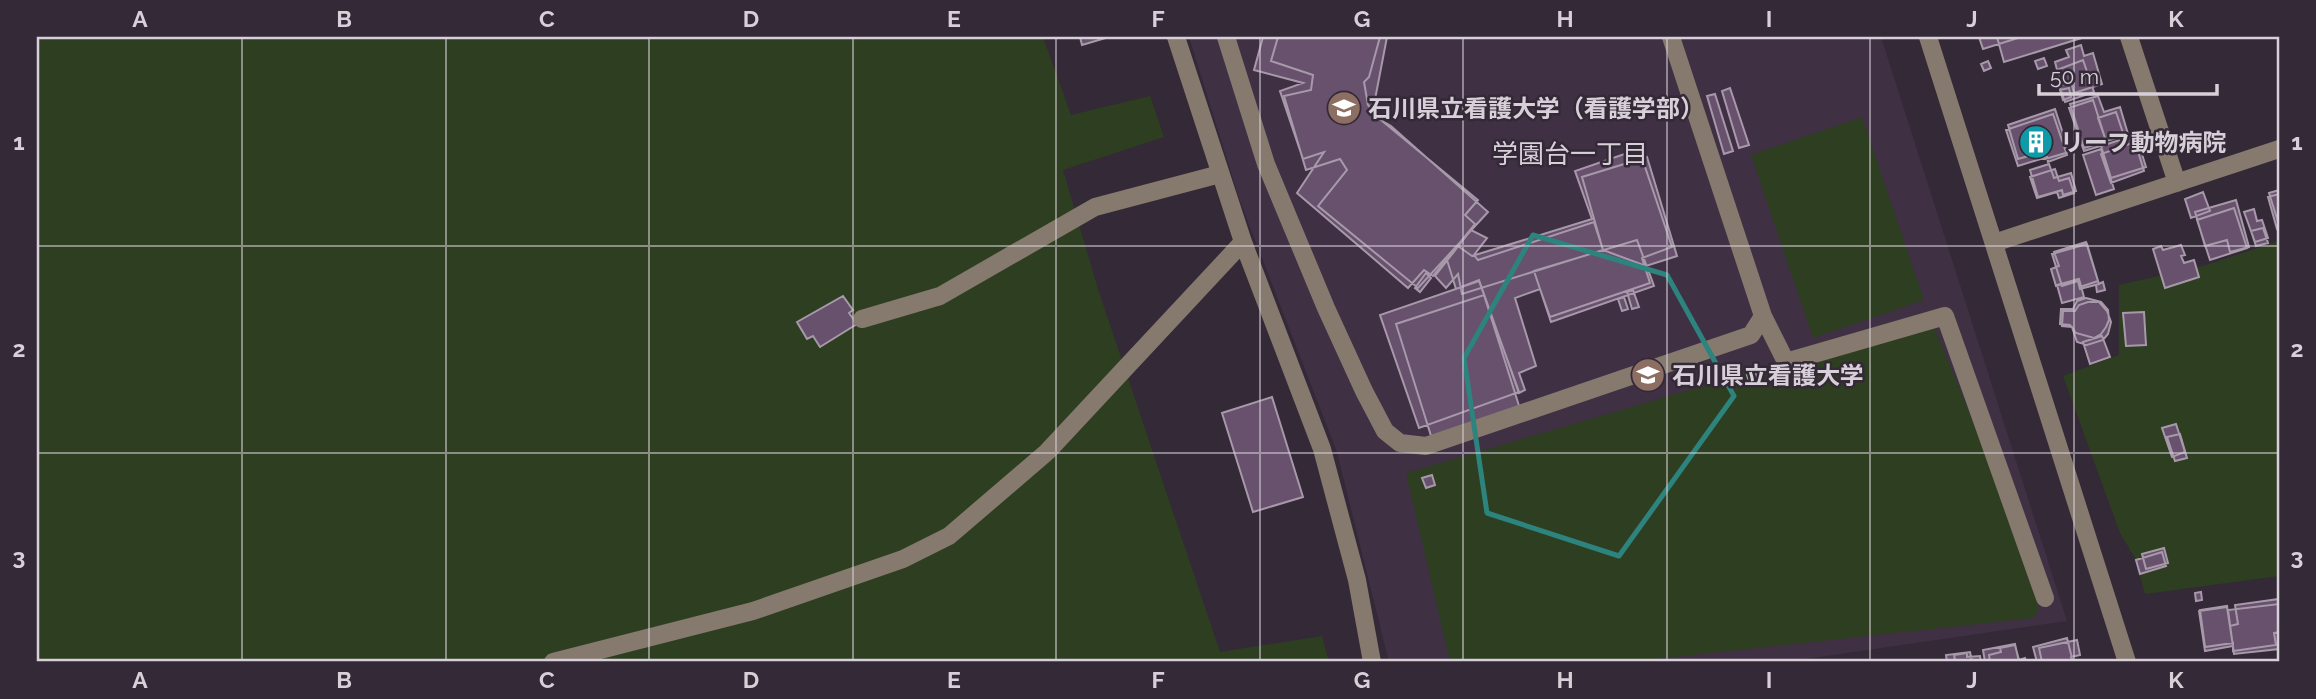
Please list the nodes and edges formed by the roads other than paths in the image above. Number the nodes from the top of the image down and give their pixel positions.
1 (1176, 37) edge
2 (1226, 37) edge
3 (1671, 37) edge
4 (1928, 37) edge
5 (2129, 37) edge
6 (2279, 149) edge
7 (1220, 174) junction
8 (2176, 183) junction
9 (1243, 242) junction
10 (1994, 243) junction
11 (1763, 316) junction
12 (862, 319) dead end
13 (2045, 598) dead end
14 (553, 662) edge
15 (1372, 662) edge
16 (2127, 662) edge

1 - 7 street
2 - 11 street
3 - 11 street
4 - 10 street
5 - 8 street
6 - 8 street
7 - 9 street
7 - 12 street
8 - 10 street
9 - 14 street
9 - 15 street
10 - 16 street
11 - 13 street

